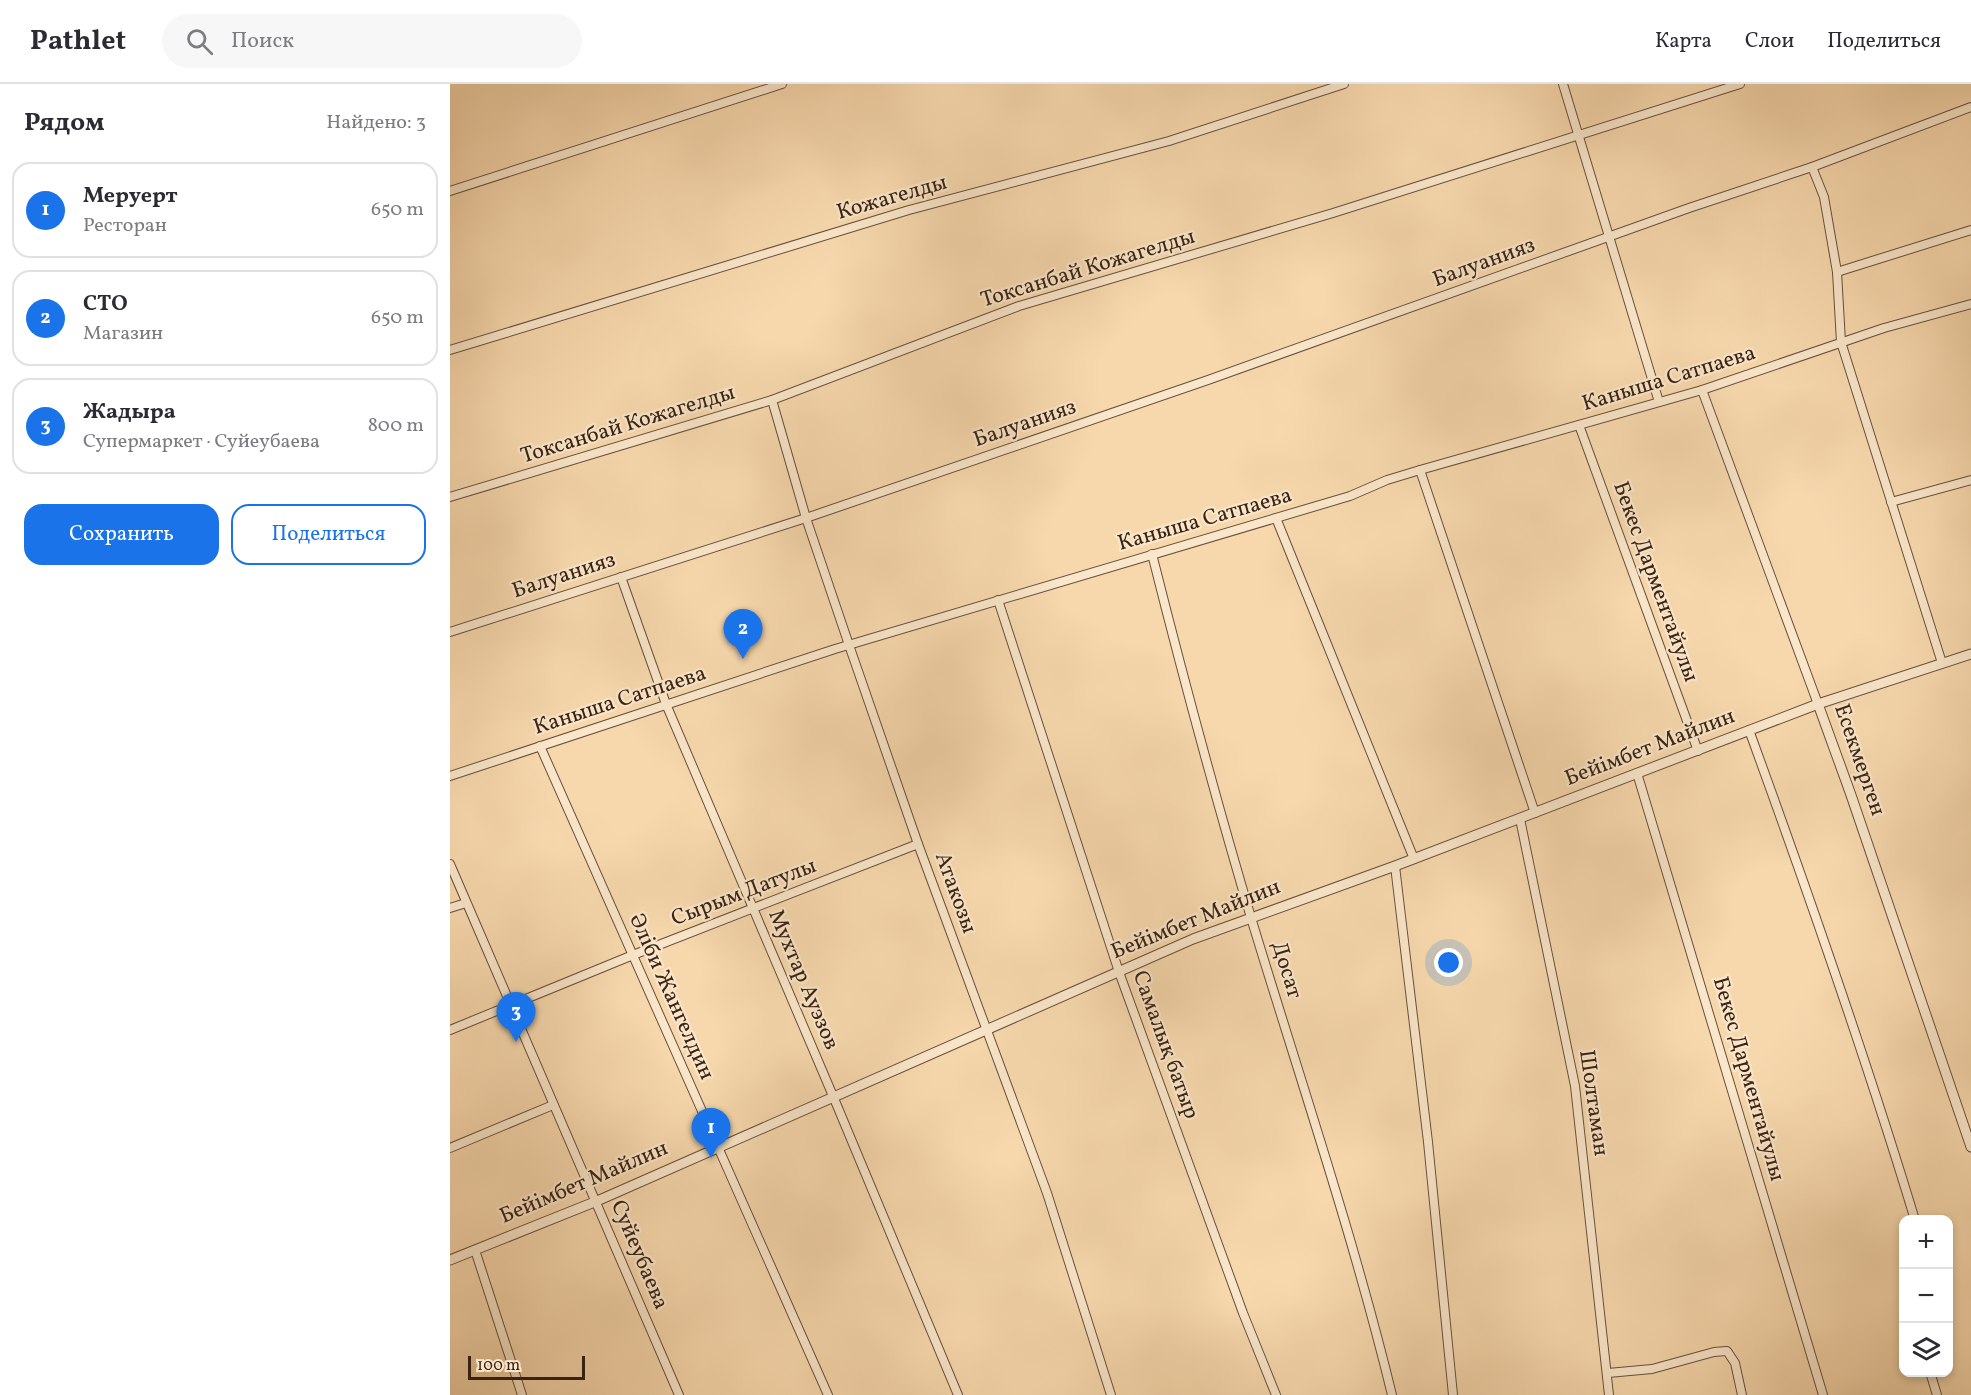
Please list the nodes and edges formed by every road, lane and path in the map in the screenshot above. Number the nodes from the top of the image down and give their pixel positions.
1 (782, 84) edge
2 (1344, 84) edge
3 (1563, 84) edge
4 (1740, 84) edge
5 (1971, 107) edge
6 (1580, 135) junction
7 (1812, 167) junction
8 (450, 191) edge
9 (1971, 230) edge
10 (1608, 237) junction
11 (1837, 272) junction
12 (1971, 304) edge
13 (1841, 342) junction
14 (450, 350) edge
15 (1702, 390) junction
16 (772, 400) junction
17 (1659, 402) junction
18 (1579, 425) junction
19 (1420, 470) junction
20 (1971, 480) edge
21 (450, 497) edge
22 (1891, 502) junction
23 (806, 518) junction
24 (1276, 518) junction
25 (1152, 554) junction
26 (621, 577) junction
27 (998, 600) junction
28 (450, 632) edge
29 (849, 645) junction
30 (1971, 654) edge
31 (1942, 663) junction
32 (666, 704) junction
33 (1818, 704) junction
34 (1749, 730) junction
35 (540, 746) junction
36 (1698, 751) junction
37 (1637, 773) junction
38 (450, 776) edge
39 (1535, 813) junction
40 (1520, 819) junction
41 (918, 844) junction
42 (1414, 859) junction
43 (450, 864) edge
44 (1395, 866) junction
45 (466, 903) junction
46 (450, 908) edge
47 (753, 908) junction
48 (1251, 918) junction
49 (633, 955) junction
50 (1119, 972) junction
51 (510, 1005) junction
52 (450, 1030) edge
53 (986, 1030) junction
54 (833, 1096) junction
55 (553, 1105) junction
56 (717, 1146) junction
57 (1971, 1147) edge
58 (450, 1148) edge
59 (597, 1201) junction
60 (1913, 1215) edge
61 (475, 1250) junction
62 (450, 1260) edge
63 (1608, 1373) junction
64 (1932, 1377) edge
65 (522, 1395) edge
66 (679, 1395) edge
67 (828, 1395) edge
68 (958, 1395) edge
69 (1112, 1395) edge
70 (1276, 1395) edge
71 (1392, 1395) edge
72 (1453, 1395) edge
73 (1609, 1395) edge
74 (1742, 1395) edge
75 (1823, 1395) edge
76 (1937, 1395) edge

1 - 8 street
2 - 14 street, Кожагелды
3 - 6 street
4 - 6 street, Токсанбай Кожагелды
5 - 7 street
6 - 10 street
6 - 16 street, Токсанбай Кожагелды
7 - 10 street, Балуанияз
7 - 11 street
9 - 11 street
10 - 17 street
10 - 23 street, Балуанияз
11 - 13 street
12 - 13 street, Каныша Сатпаева
13 - 15 street, Каныша Сатпаева
13 - 22 street
15 - 17 street, Каныша Сатпаева
15 - 33 street, Eсекмерген
16 - 21 street, Токсанбай Кожагелды
16 - 23 street, Атакозы
17 - 18 street, Каныша Сатпаева
18 - 19 street, Каныша Сатпаева
18 - 36 street, Бекес Дарментайулы
19 - 24 street, Каныша Сатпаева
19 - 39 street
20 - 22 street
22 - 31 street
23 - 26 street, Балуанияз
23 - 29 street, Атакозы
24 - 25 street, Каныша Сатпаева
24 - 42 street
25 - 27 street, Каныша Сатпаева
25 - 48 street, Досат
26 - 28 street, Балуанияз
26 - 32 street, Мухтар Ауэзов
27 - 29 street, Каныша Сатпаева
27 - 50 street, Самалық батыр
29 - 32 street, Каныша Сатпаева
29 - 41 street, Атакозы
30 - 31 street, Бейімбет Майлин
31 - 33 street, Бейімбет Майлин
32 - 35 street, Каныша Сатпаева
32 - 47 street, Мухтар Ауэзов
33 - 34 street, Бейімбет Майлин
33 - 57 street, Eсекмерген
34 - 36 street, Бейімбет Майлин
34 - 60 street
35 - 38 street, Каныша Сатпаева
35 - 49 street, Әліби Жангелдин
36 - 37 street, Бейімбет Майлин
37 - 39 street, Бейімбет Майлин
37 - 75 street, Бекес Дарментайулы
39 - 40 street, Бейімбет Майлин
40 - 42 street, Бейімбет Майлин
40 - 63 street, Шолтаман
41 - 47 street, Сырым Датулы
41 - 53 street, Атакозы
42 - 44 street, Бейімбет Майлин
43 - 45 street, Суйеубаева
44 - 48 street, Бейімбет Майлин
44 - 72 street
45 - 46 street
45 - 51 street, Суйеубаева
47 - 49 street, Сырым Датулы
47 - 54 street, Мухтар Ауэзов
48 - 50 street, Бейімбет Майлин
48 - 71 street, Досат
49 - 51 street, Сырым Датулы
49 - 56 street, Әліби Жангелдин
50 - 53 street, Бейімбет Майлин
50 - 70 street, Самалық батыр
51 - 52 street, Сырым Датулы
51 - 55 street, Суйеубаева
53 - 54 street, Бейімбет Майлин
53 - 69 street, Атакозы
54 - 56 street, Бейімбет Майлин
54 - 68 street, Мухтар Ауэзов
55 - 58 street
55 - 59 street, Суйеубаева
56 - 59 street, Бейімбет Майлин
56 - 67 street, Әліби Жангелдин
59 - 61 street, Бейімбет Майлин
59 - 66 street, Суйеубаева
61 - 62 street, Бейімбет Майлин
61 - 65 street
63 - 73 street, Шолтаман
63 - 74 street
64 - 76 street

